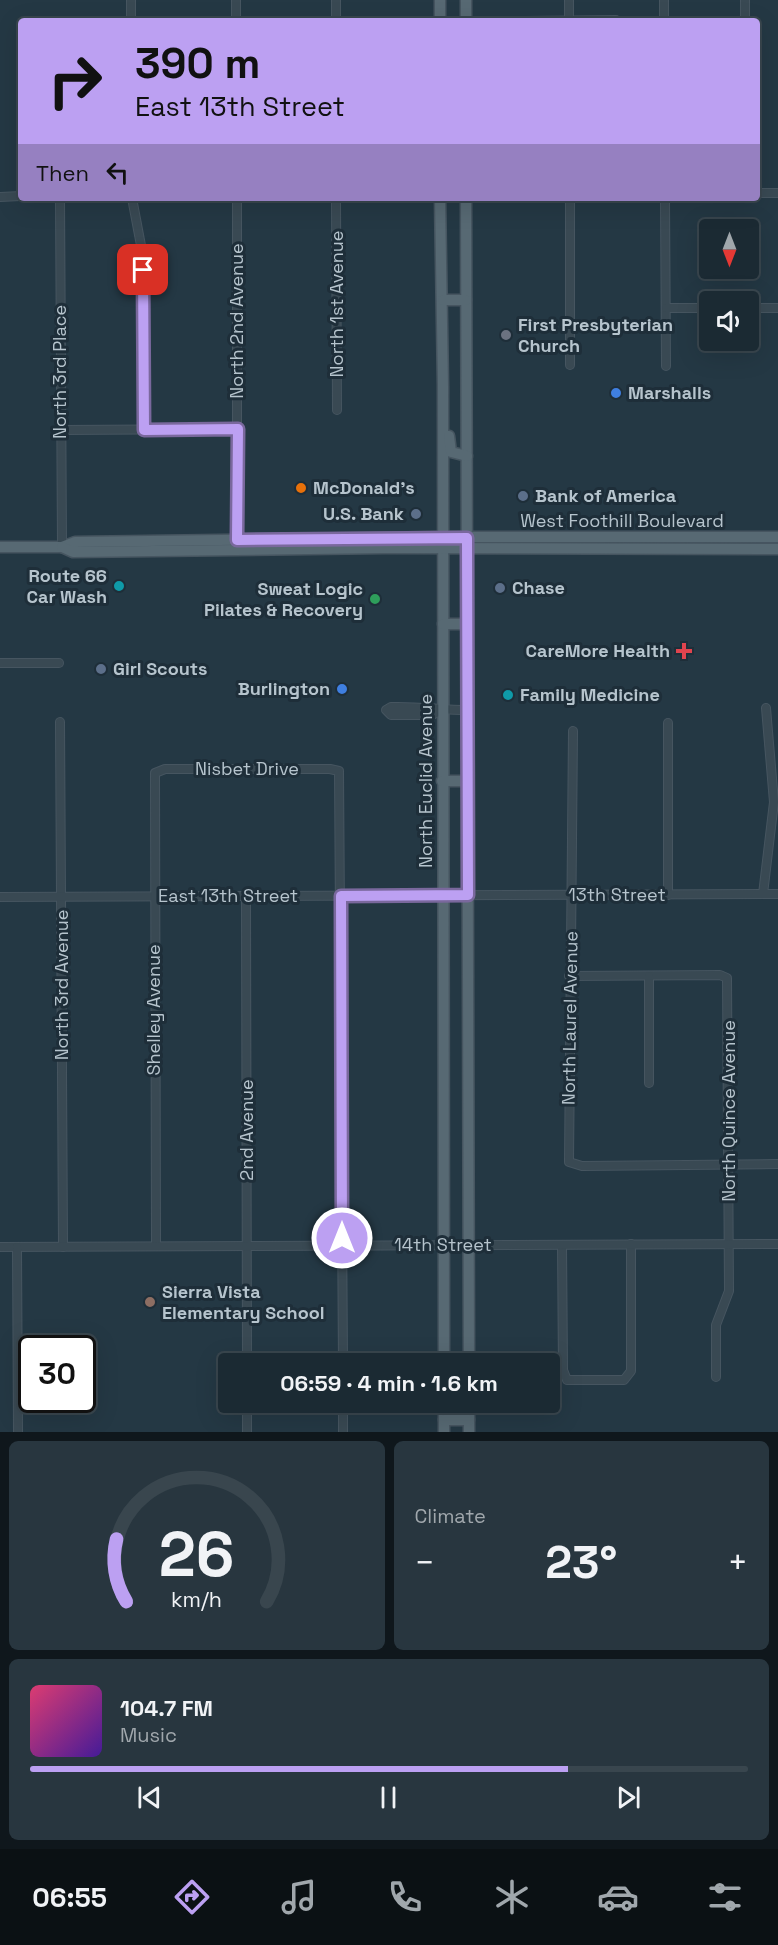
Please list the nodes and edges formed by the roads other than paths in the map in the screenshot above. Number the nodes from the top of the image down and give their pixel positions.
1 (131, 0) edge
2 (236, 0) edge
3 (336, 0) edge
4 (440, 0) edge
5 (466, 0) edge
6 (569, 0) edge
7 (664, 0) edge
8 (745, 0) edge
9 (131, 18) edge
10 (236, 18) edge
11 (336, 18) edge
12 (440, 18) edge
13 (466, 18) edge
14 (569, 18) edge
15 (664, 18) edge
16 (745, 18) edge
17 (760, 194) edge
18 (778, 194) edge
19 (0, 196) edge
20 (18, 196) edge
21 (60, 201) edge
22 (133, 201) edge
23 (237, 201) edge
24 (336, 201) edge
25 (440, 201) edge
26 (466, 201) edge
27 (570, 201) edge
28 (665, 201) edge
29 (443, 300) junction
30 (466, 300) junction
31 (666, 308) junction
32 (699, 308) edge
33 (759, 308) edge
34 (778, 308) edge
35 (570, 365) dead end
36 (666, 366) dead end
37 (443, 386) junction
38 (337, 410) dead end
39 (238, 429) junction
40 (60, 430) junction
41 (144, 430) junction
42 (468, 456) junction
43 (443, 537) junction
44 (778, 537) edge
45 (467, 538) junction
46 (679, 538) junction
47 (237, 545) junction
48 (0, 547) edge
49 (62, 547) junction
50 (443, 549) junction
51 (778, 549) edge
52 (467, 550) junction
53 (619, 550) junction
54 (442, 624) junction
55 (466, 624) junction
56 (0, 663) edge
57 (59, 663) dead end
58 (766, 708) dead end
59 (442, 710) junction
60 (468, 710) junction
61 (60, 722) dead end
62 (668, 723) dead end
63 (573, 731) dead end
64 (155, 773) joint
65 (442, 781) junction
66 (468, 781) junction
67 (763, 894) junction
68 (778, 894) edge
69 (442, 895) junction
70 (456, 895) joint
71 (468, 895) junction
72 (572, 895) junction
73 (668, 895) junction
74 (154, 896) junction
75 (246, 896) junction
76 (341, 896) junction
77 (0, 897) edge
78 (61, 897) junction
79 (569, 976) junction
80 (649, 976) junction
81 (649, 1083) dead end
82 (778, 1164) edge
83 (729, 1165) junction
84 (631, 1244) junction
85 (729, 1244) junction
86 (778, 1244) edge
87 (443, 1245) junction
88 (468, 1245) junction
89 (562, 1245) junction
90 (0, 1246) edge
91 (156, 1246) junction
92 (247, 1246) junction
93 (342, 1246) junction
94 (17, 1247) junction
95 (63, 1247) junction
96 (247, 1353) edge
97 (343, 1353) edge
98 (444, 1353) edge
99 (469, 1353) edge
100 (716, 1377) dead end
101 (247, 1413) edge
102 (343, 1413) edge
103 (444, 1413) edge
104 (469, 1413) edge
105 (444, 1420) junction
106 (469, 1420) junction
107 (18, 1432) edge
108 (248, 1432) edge
109 (343, 1432) edge
110 (444, 1432) edge
111 (469, 1432) edge

1 - 9 street
2 - 10 street
3 - 11 street
4 - 12 main road
5 - 13 main road
6 - 14 street
7 - 15 street
8 - 16 street
17 - 18 street
19 - 20 street
21 - 40 street, North 3rd Place
22 - 41 street
23 - 39 street, North 2nd Avenue
24 - 38 street, North 1st Avenue
25 - 29 main road, North Euclid Avenue
26 - 30 main road
27 - 35 street
28 - 31 street
29 - 30 main road
29 - 37 main road, North Euclid Avenue
30 - 42 main road
31 - 32 street
31 - 36 street
33 - 34 street
37 - 42 main road
37 - 43 main road, North Euclid Avenue
39 - 41 street
39 - 47 street, North 2nd Avenue
40 - 41 street
40 - 49 street, North 3rd Place
42 - 45 main road
43 - 45 main road, West Foothill Boulevard
43 - 47 main road, West Foothill Boulevard
43 - 50 main road, North Euclid Avenue
44 - 46 main road, West Foothill Boulevard
45 - 46 main road, West Foothill Boulevard
45 - 52 main road
46 - 53 main road
47 - 49 main road
47 - 50 main road, West Foothill Boulevard
48 - 49 main road
50 - 52 main road, West Foothill Boulevard
50 - 54 main road, North Euclid Avenue
51 - 53 main road, West Foothill Boulevard
52 - 53 main road, West Foothill Boulevard
52 - 55 main road
54 - 55 main road
54 - 59 main road, North Euclid Avenue
55 - 60 main road
56 - 57 street
58 - 67 street
59 - 59 street
59 - 60 street
59 - 65 main road, North Euclid Avenue
60 - 66 main road
61 - 78 street, North 3rd Avenue
62 - 73 street
63 - 72 street, North Laurel Avenue
64 - 74 street, Shelley Avenue
64 - 76 street, Nisbet Drive
65 - 66 main road
65 - 69 main road, North Euclid Avenue
66 - 71 main road
67 - 68 street, 13th Street
67 - 73 street, 13th Street
69 - 70 street, East 13th Street
69 - 76 street, East 13th Street
69 - 87 main road, North Euclid Avenue
70 - 71 street, 13th Street
71 - 72 street, 13th Street
71 - 88 main road
72 - 73 street, 13th Street
72 - 79 street, North Laurel Avenue
74 - 75 street, East 13th Street
74 - 78 street, East 13th Street
74 - 91 street, Shelley Avenue
75 - 76 street, East 13th Street
75 - 92 street, 2nd Avenue
76 - 93 street
77 - 78 street, East 13th Street
78 - 95 street, North 3rd Avenue
79 - 80 street
79 - 83 street, North Laurel Avenue
80 - 81 street
80 - 83 street, North Quince Avenue
82 - 83 street
83 - 85 street, North Quince Avenue
84 - 85 street, 14th Street
84 - 89 street, 14th Street
84 - 89 street
85 - 86 street, 14th Street
85 - 100 street, North Quince Avenue
87 - 88 street, 14th Street
87 - 93 street, 14th Street
87 - 98 main road, North Euclid Avenue
88 - 89 street, 14th Street
88 - 99 main road
90 - 94 street, 14th Street
91 - 92 street, 14th Street
91 - 95 street, 14th Street
92 - 93 street, 14th Street
92 - 96 street, 2nd Avenue
93 - 97 street
94 - 95 street, 14th Street
94 - 107 street
101 - 108 street
102 - 109 street
103 - 105 main road
104 - 106 main road
105 - 106 main road
105 - 110 main road
106 - 111 main road

